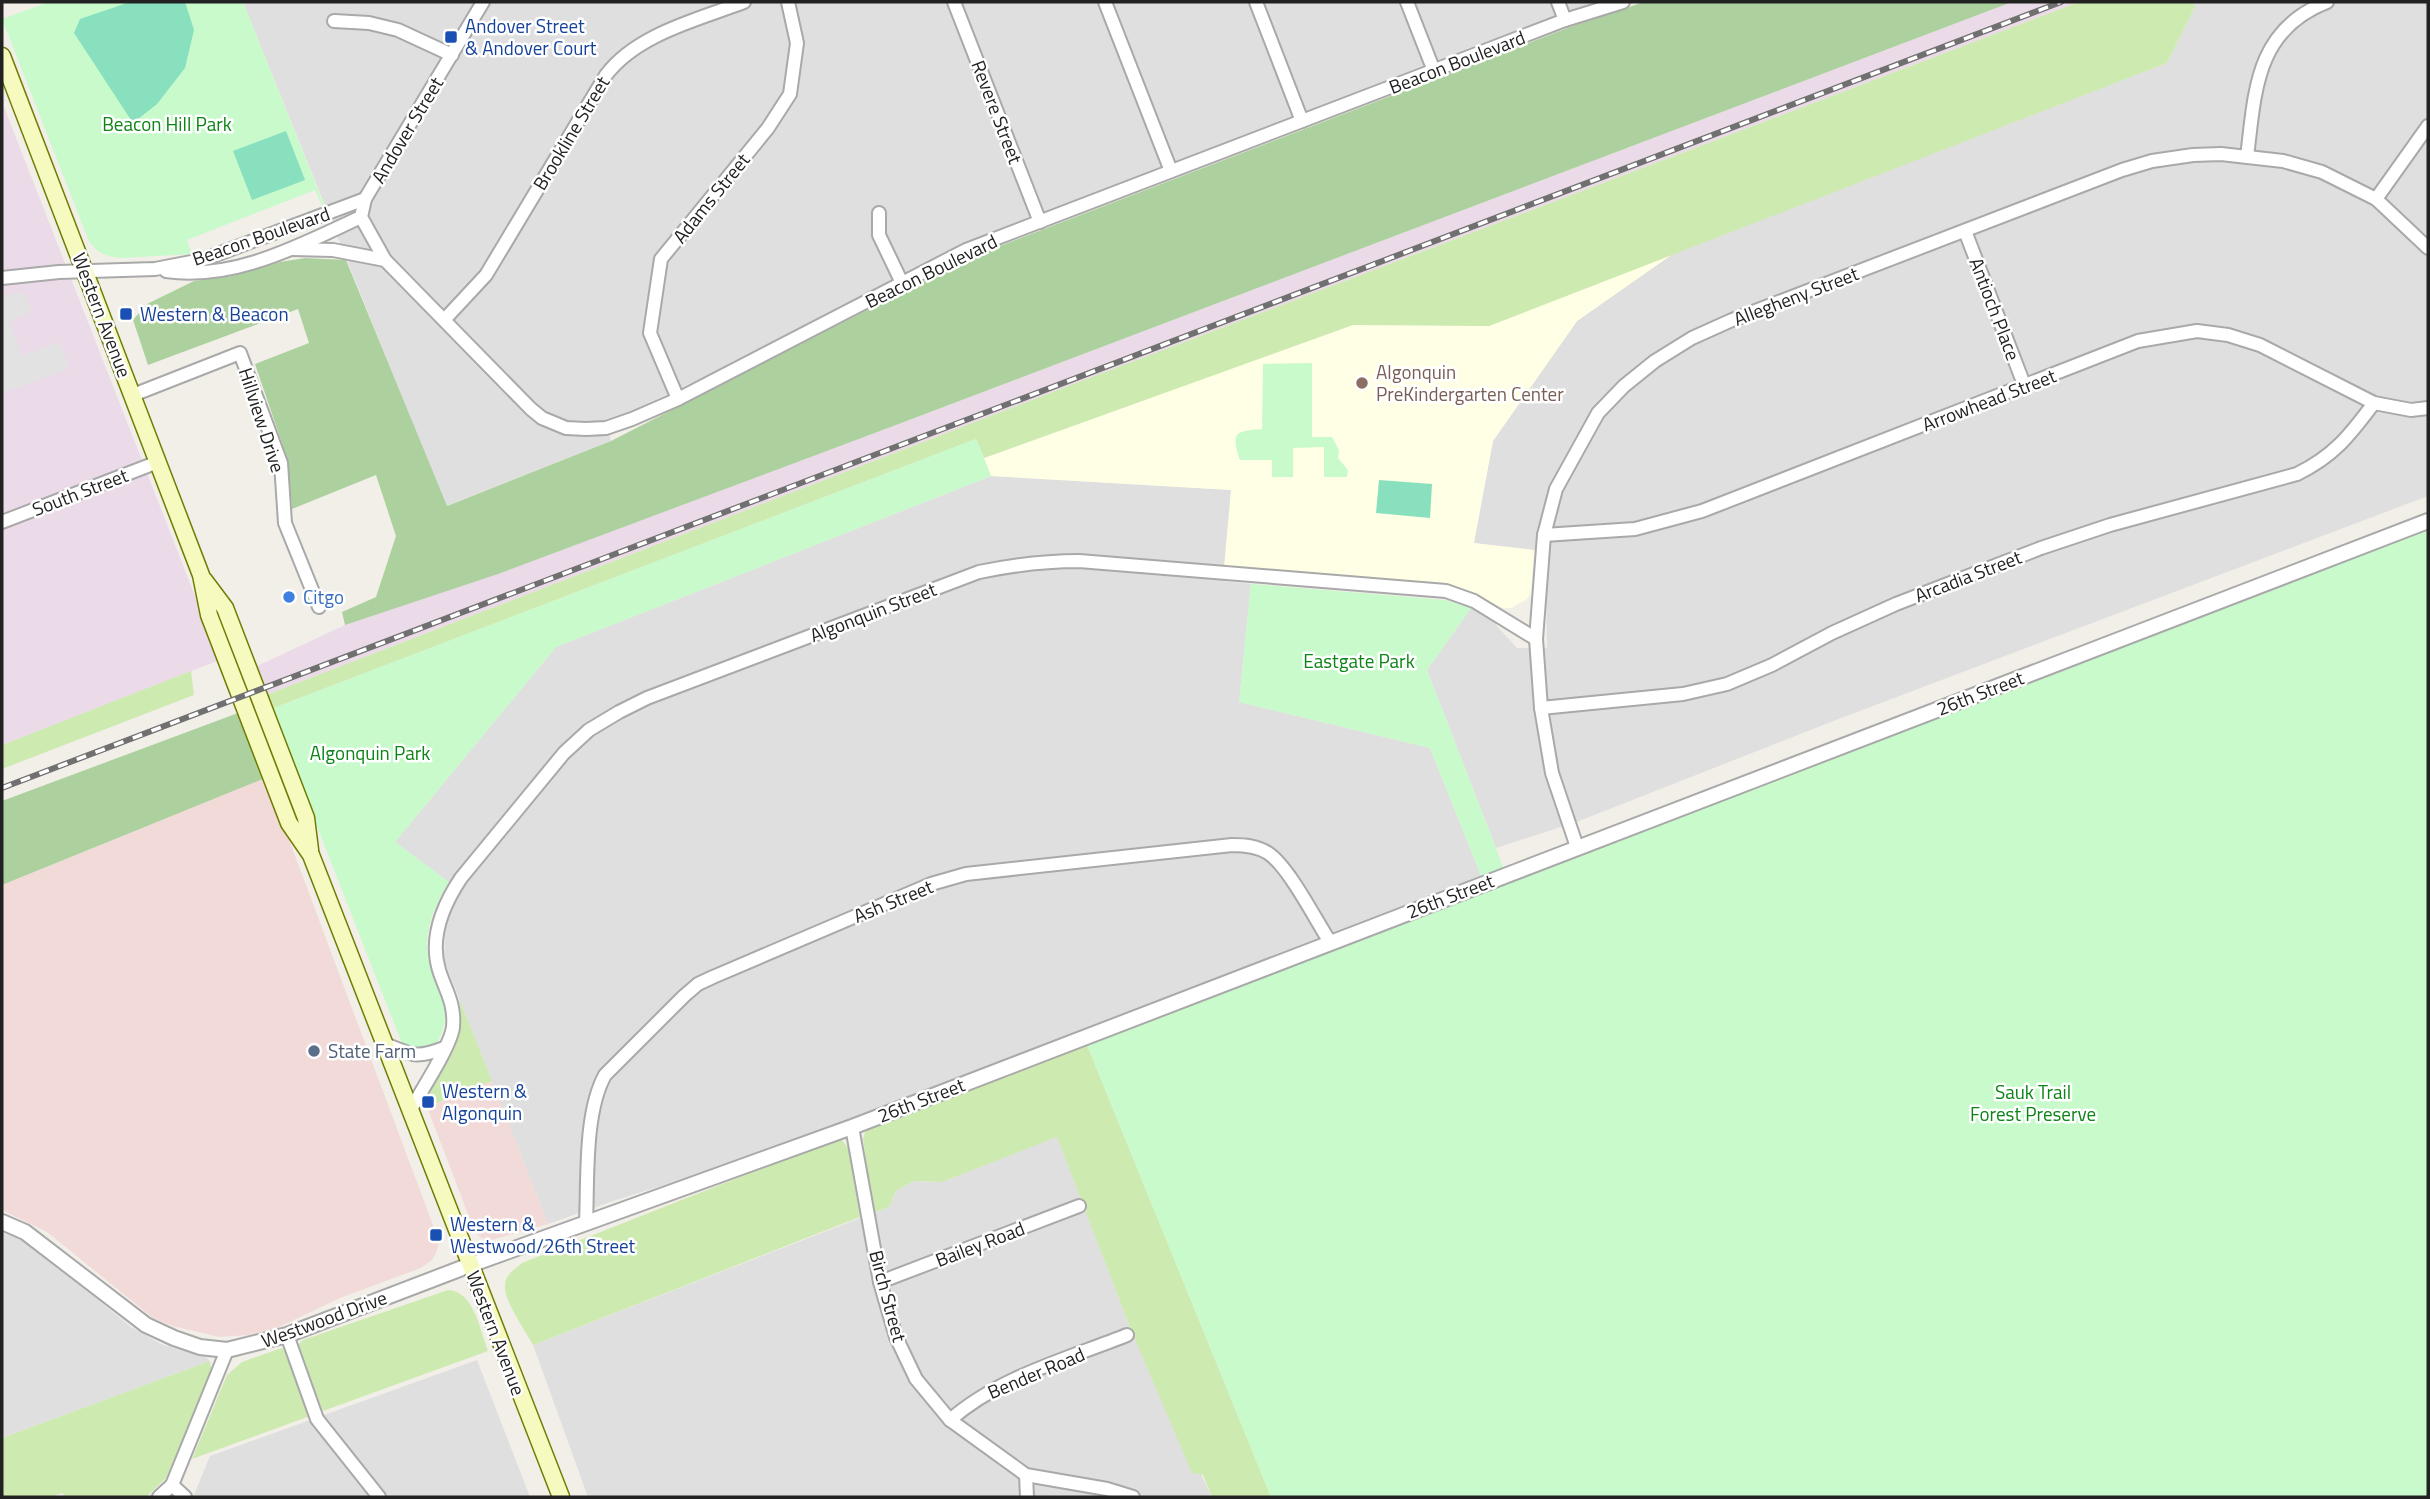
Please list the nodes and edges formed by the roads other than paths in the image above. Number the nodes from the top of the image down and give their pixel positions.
1 (483, 2) edge
2 (744, 2) edge
3 (788, 2) edge
4 (954, 2) edge
5 (1105, 2) edge
6 (1255, 2) edge
7 (1407, 2) edge
8 (1558, 2) edge
9 (1623, 2) edge
10 (2327, 2) edge
11 (1565, 20) junction
12 (334, 21) dead end
13 (452, 55) junction
14 (2, 56) edge
15 (1434, 71) junction
16 (1302, 121) junction
17 (2428, 126) edge
18 (2247, 157) junction
19 (1171, 171) junction
20 (365, 199) junction
21 (2376, 199) junction
22 (879, 213) dead end
23 (361, 217) junction
24 (1040, 222) junction
25 (1965, 231) junction
26 (2428, 248) edge
27 (292, 249) junction
28 (386, 260) junction
29 (155, 269) junction
30 (86, 272) junction
31 (2, 278) edge
32 (902, 283) junction
33 (445, 319) junction
34 (2025, 387) junction
35 (133, 395) junction
36 (678, 399) junction
37 (2374, 403) junction
38 (2428, 408) edge
39 (158, 462) junction
40 (2428, 521) edge
41 (2, 522) edge
42 (1544, 535) junction
43 (319, 607) dead end
44 (1536, 639) junction
45 (1541, 708) junction
46 (1577, 847) junction
47 (1330, 942) junction
48 (385, 1044) junction
49 (444, 1048) junction
50 (411, 1109) junction
51 (852, 1127) junction
52 (1079, 1206) dead end
53 (2, 1222) edge
54 (586, 1223) junction
55 (470, 1265) junction
56 (880, 1282) junction
57 (287, 1335) junction
58 (1127, 1335) dead end
59 (228, 1350) junction
60 (950, 1420) junction
61 (1026, 1475) junction
62 (172, 1485) junction
63 (159, 1497) edge
64 (184, 1497) edge
65 (379, 1497) edge
66 (561, 1497) edge
67 (1027, 1497) edge
68 (1133, 1497) edge

1 - 13 street, Andover Street
2 - 33 street, Brookline Street
3 - 36 street, Adams Street
4 - 24 street, Revere Street
5 - 19 street
6 - 16 street
7 - 15 street
8 - 11 street
9 - 11 street, Beacon Boulevard
10 - 18 street
11 - 15 street, Beacon Boulevard
12 - 13 street
13 - 20 street, Andover Street
14 - 30 main road, Western Avenue
15 - 16 street, Beacon Boulevard
16 - 19 street, Beacon Boulevard
17 - 21 street
18 - 21 street, Allegheny Street
18 - 25 street, Allegheny Street
19 - 24 street, Beacon Boulevard
20 - 23 street, Andover Street
20 - 29 street, Beacon Boulevard
21 - 26 street, Allegheny Street
22 - 32 street
23 - 27 street, Beacon Boulevard
23 - 28 street
24 - 32 street, Beacon Boulevard
25 - 34 street, Antioch Place
25 - 42 street, Allegheny Street
27 - 28 street, Beacon Boulevard
27 - 29 street, Beacon Boulevard
28 - 33 street, Beacon Boulevard
29 - 30 street, Beacon Boulevard
30 - 31 street, Beacon Boulevard
30 - 35 main road, Western Avenue
32 - 36 street, Beacon Boulevard
33 - 36 street, Beacon Boulevard
34 - 37 street, Arrowhead Street
34 - 42 street, Arrowhead Street
35 - 39 main road, Western Avenue
35 - 43 street, Hillview Drive
37 - 38 street, Arrowhead Street
37 - 45 street, Arcadia Street
39 - 41 street, South Street
39 - 48 main road, Western Avenue
40 - 46 street, 26th Street
42 - 44 street, Allegheny Street
44 - 45 street, Allegheny Street
44 - 49 street, Algonquin Street
45 - 46 street, Allegheny Street
46 - 47 street, 26th Street
47 - 51 street, 26th Street
47 - 54 street, Ash Street
48 - 49 street
48 - 50 main road, Western Avenue
49 - 50 street, Algonquin Street
50 - 55 main road, Western Avenue
51 - 54 street, 26th Street
51 - 56 street, Birch Street
52 - 56 street, Bailey Road
53 - 59 street, Westwood Drive
54 - 55 street, 26th Street
55 - 57 street, Westwood Drive
55 - 66 main road, Western Avenue
56 - 60 street, Birch Street
57 - 59 street, Westwood Drive
57 - 65 street
58 - 60 street, Bender Road
59 - 62 street
60 - 61 street, Birch Street
61 - 67 street
61 - 68 street
62 - 63 street
62 - 64 street

